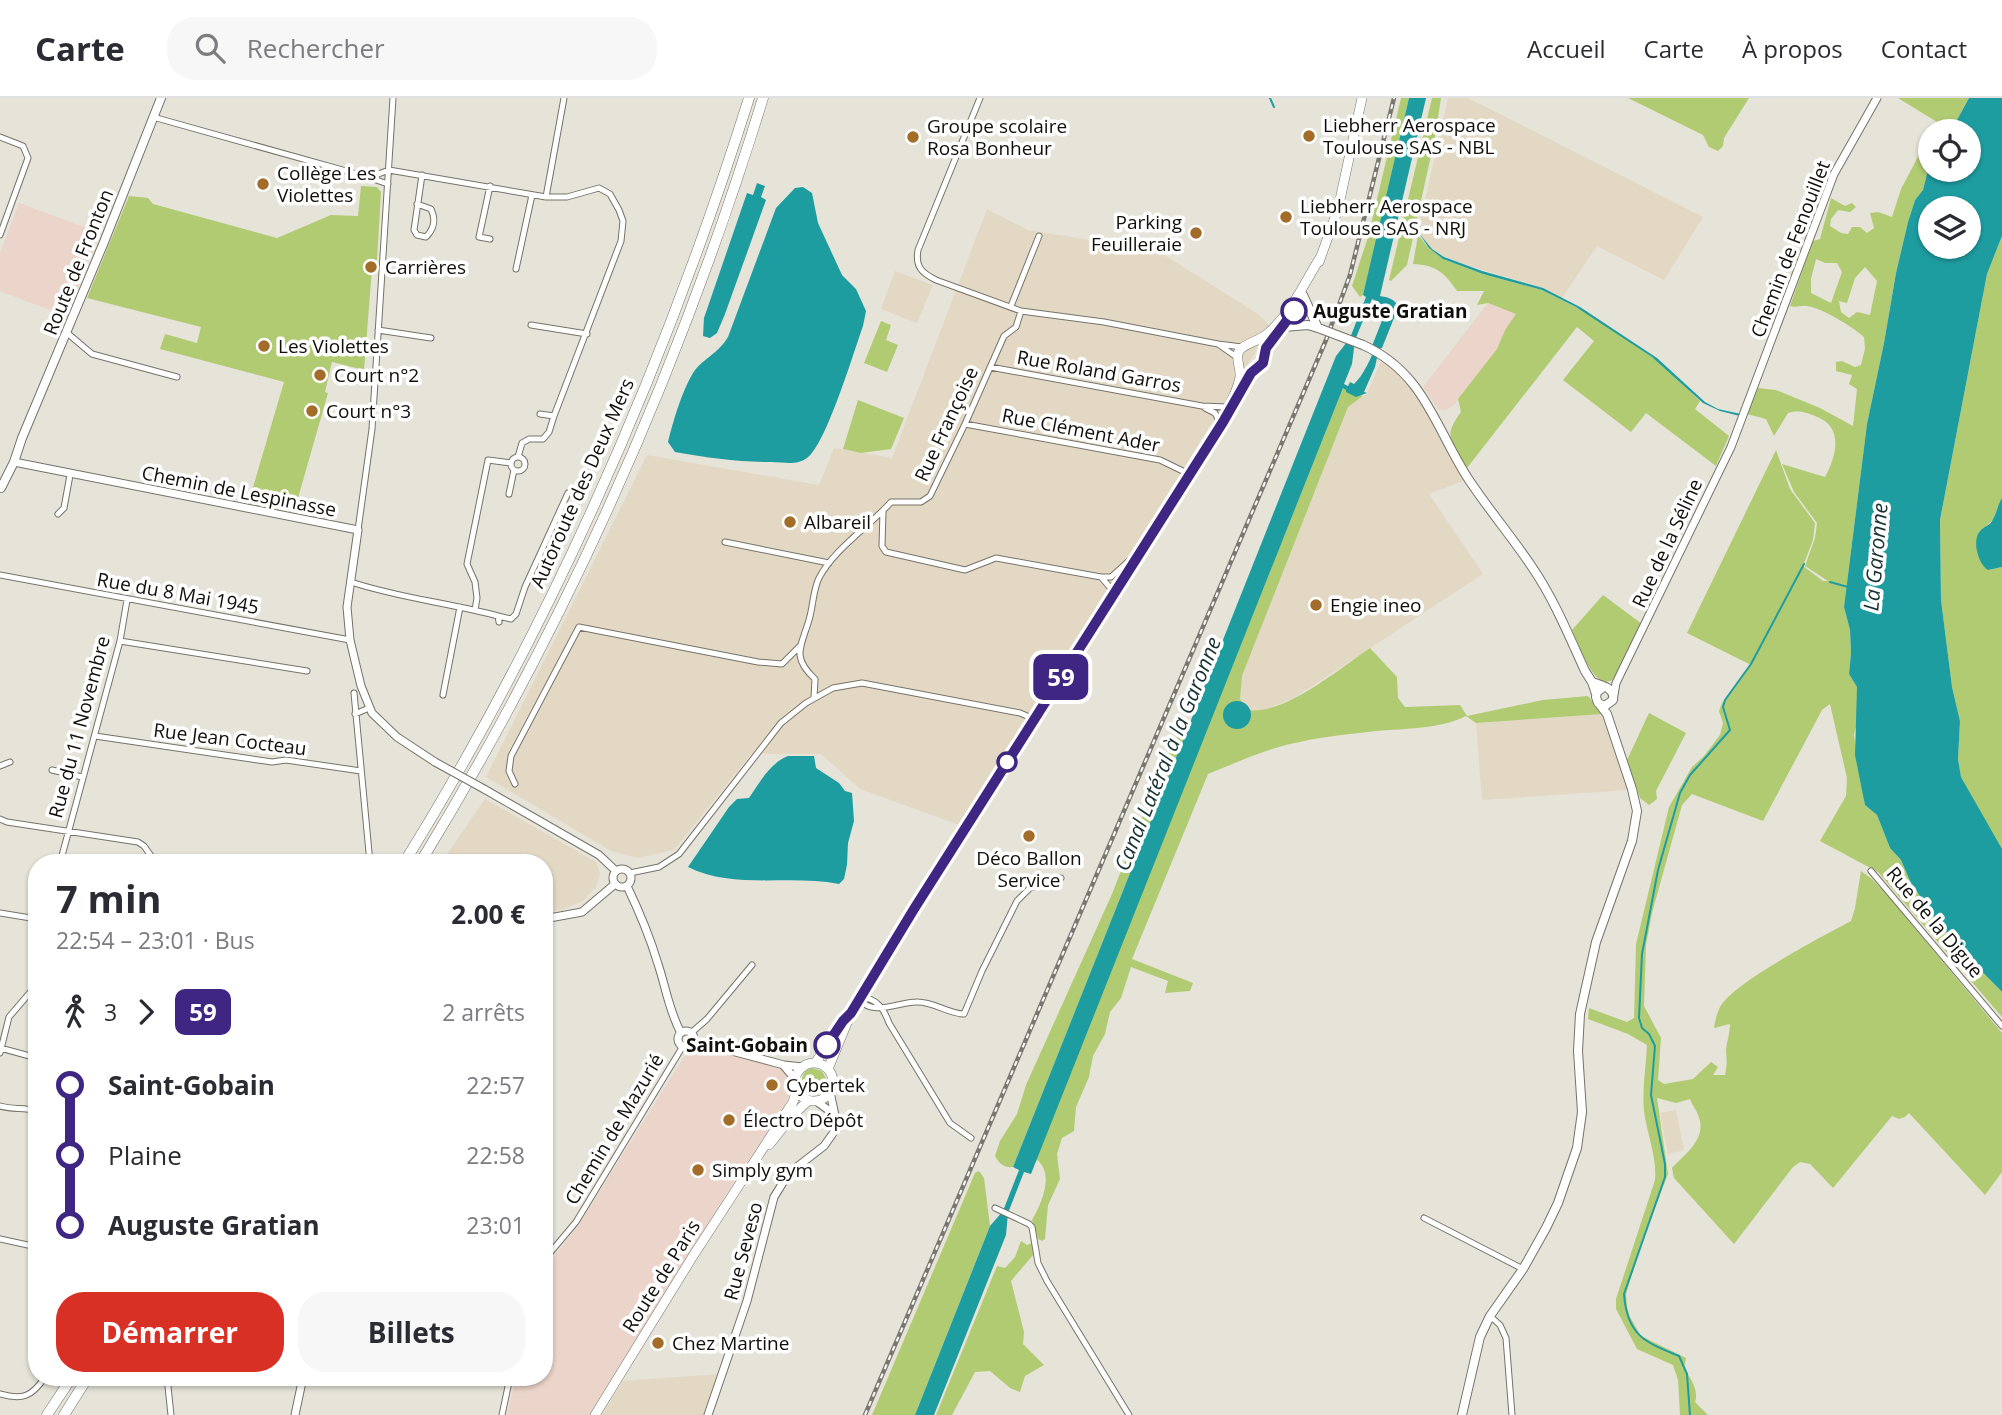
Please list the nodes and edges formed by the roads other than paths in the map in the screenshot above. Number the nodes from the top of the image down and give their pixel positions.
1 (160, 98) edge
2 (393, 98) edge
3 (564, 98) edge
4 (749, 98) edge
5 (763, 98) edge
6 (980, 98) edge
7 (1362, 98) edge
8 (1877, 98) edge
9 (153, 117) junction
10 (0, 137) edge
11 (388, 170) junction
12 (422, 174) junction
13 (364, 176) junction
14 (388, 184) junction
15 (490, 186) junction
16 (533, 195) junction
17 (546, 197) junction
18 (417, 204) junction
19 (0, 235) edge
20 (1039, 236) dead end
21 (491, 239) dead end
22 (1320, 258) junction
23 (516, 269) dead end
24 (1304, 295) junction
25 (1011, 306) junction
26 (1021, 311) junction
27 (531, 325) dead end
28 (1283, 327) junction
29 (1319, 327) junction
30 (378, 330) junction
31 (587, 334) junction
32 (64, 337) junction
33 (431, 338) dead end
34 (1253, 343) junction
35 (1218, 344) junction
36 (1242, 347) junction
37 (1264, 353) junction
38 (1239, 362) junction
39 (990, 367) junction
40 (1255, 370) junction
41 (177, 377) dead end
42 (1202, 406) junction
43 (1227, 407) junction
44 (540, 414) dead end
45 (1743, 415) joint
46 (554, 416) junction
47 (1219, 421) junction
48 (965, 424) junction
49 (1212, 437) junction
50 (22, 438) junction
51 (519, 457) junction
52 (14, 462) junction
53 (511, 463) junction
54 (514, 470) junction
55 (1189, 474) junction
56 (71, 475) junction
57 (0, 478) edge
58 (0, 489) edge
59 (568, 493) dead end
60 (509, 494) dead end
61 (883, 511) junction
62 (58, 514) dead end
63 (358, 530) junction
64 (725, 542) dead end
65 (1137, 556) junction
66 (830, 563) junction
67 (0, 575) edge
68 (1101, 577) junction
69 (351, 582) junction
70 (1114, 592) junction
71 (127, 600) junction
72 (460, 607) junction
73 (475, 610) junction
74 (350, 640) junction
75 (120, 641) junction
76 (800, 646) junction
77 (307, 671) dead end
78 (1592, 682) junction
79 (1616, 683) junction
80 (1605, 687) junction
81 (354, 693) dead end
82 (1596, 694) junction
83 (443, 695) dead end
84 (814, 698) junction
85 (1613, 699) junction
86 (1600, 705) junction
87 (369, 708) junction
88 (355, 714) junction
89 (1607, 714) junction
90 (1034, 719) junction
91 (95, 736) junction
92 (10, 762) dead end
93 (0, 766) edge
94 (52, 770) dead end
95 (362, 771) junction
96 (82, 777) junction
97 (515, 784) dead end
98 (0, 818) edge
99 (67, 832) junction
100 (62, 854) edge
101 (150, 854) edge
102 (369, 854) edge
103 (409, 854) edge
104 (425, 854) edge
105 (616, 871) junction
106 (1871, 871) dead end
107 (630, 873) junction
108 (1061, 878) dead end
109 (615, 884) junction
110 (627, 886) junction
111 (0, 913) edge
112 (553, 917) edge
113 (28, 918) edge
114 (752, 965) dead end
115 (28, 1000) edge
116 (856, 1004) junction
117 (884, 1008) junction
118 (2002, 1026) edge
119 (681, 1033) junction
120 (692, 1037) junction
121 (683, 1046) junction
122 (0, 1050) edge
123 (28, 1056) edge
124 (815, 1063) junction
125 (784, 1065) junction
126 (802, 1067) junction
127 (828, 1069) junction
128 (795, 1079) junction
129 (797, 1090) junction
130 (830, 1092) junction
131 (812, 1100) junction
132 (0, 1106) edge
133 (28, 1108) edge
134 (834, 1114) junction
135 (971, 1138) dead end
136 (758, 1157) junction
137 (995, 1209) dead end
138 (1424, 1218) dead end
139 (0, 1239) edge
140 (28, 1245) edge
141 (553, 1249) edge
142 (1523, 1269) junction
143 (1490, 1317) junction
144 (38, 1386) edge
145 (66, 1386) edge
146 (82, 1386) edge
147 (168, 1386) edge
148 (301, 1386) edge
149 (508, 1386) edge
150 (0, 1394) edge
151 (47, 1415) edge
152 (64, 1415) edge
153 (171, 1415) edge
154 (295, 1415) edge
155 (502, 1415) edge
156 (596, 1415) edge
157 (708, 1415) edge
158 (1129, 1415) edge
159 (1462, 1415) edge
160 (1512, 1415) edge

1 - 9 main road, Route de Fronton
2 - 11 street
3 - 17 street
4 - 103 highway, Autoroute des Deux Mers
5 - 104 highway, Autoroute des Deux Mers
6 - 25 street
7 - 22 main road
8 - 45 street, Chemin de Fenouillet
9 - 13 street
9 - 32 main road, Route de Fronton
10 - 19 street
11 - 12 street
11 - 13 street
11 - 14 street
12 - 15 street
12 - 18 street
13 - 14 street
14 - 30 street
15 - 16 street
15 - 21 street
16 - 17 street
16 - 23 street
17 - 31 street
18 - 18 street
20 - 25 street
22 - 24 main road
22 - 34 main road
24 - 28 main road
24 - 29 main road
25 - 26 street
26 - 35 street
26 - 39 street, Rue Françoise
27 - 31 street
28 - 29 main road
28 - 37 main road
29 - 78 main road, bridge
30 - 33 street
30 - 63 street
31 - 46 street
32 - 41 street
32 - 50 main road, Route de Fronton
34 - 36 main road
34 - 37 main road
35 - 36 street
35 - 38 street
36 - 38 main road
37 - 40 main road
38 - 40 main road
38 - 43 main road
39 - 42 street, Rue Roland Garros
39 - 48 street, Rue Françoise
40 - 49 main road
42 - 43 street, Rue Roland Garros
42 - 47 street, Rue Roland Garros
43 - 47 main road
44 - 46 street
45 - 79 street, Rue de la Séline
46 - 51 street
47 - 49 main road
48 - 55 street, Rue Clément Ader
48 - 61 street, Rue Françoise
49 - 55 main road
50 - 52 main road
50 - 57 main road
51 - 53 street
51 - 54 street
52 - 56 street, Chemin de Lespinasse
52 - 58 main road
53 - 54 street
53 - 73 street
54 - 60 street
55 - 65 main road
56 - 62 street
56 - 63 street, Chemin de Lespinasse
59 - 73 street
61 - 66 street, Rue Françoise
61 - 68 street
63 - 69 street, Chemin de Lespinasse
64 - 66 street
65 - 68 street
65 - 70 main road
66 - 76 street, Rue Françoise
67 - 71 street, Rue du 8 Mai 1945
68 - 70 street
69 - 72 street
69 - 74 street, Chemin de Lespinasse
70 - 90 main road
71 - 74 street, Rue du 8 Mai 1945
71 - 75 street, Rue du 11 Novembre
72 - 73 street
72 - 83 street
74 - 87 street, Chemin de Lespinasse
75 - 77 street
75 - 91 street, Rue du 11 Novembre
76 - 84 street
76 - 97 street
78 - 80 main road
78 - 82 main road
79 - 80 street
79 - 85 street, Rue de la Séline
80 - 82 main road
80 - 85 main road
81 - 88 street
82 - 86 main road
84 - 90 street
84 - 107 street
85 - 86 main road
85 - 89 main road
86 - 89 main road
87 - 88 street
87 - 105 street, Chemin de Lespinasse, bridge
88 - 95 street
89 - 142 main road
90 - 116 main road
91 - 95 street, Rue Jean Cocteau
91 - 96 street, Rue du 11 Novembre
92 - 93 street
94 - 96 street
95 - 102 street
96 - 99 street, Rue du 11 Novembre
98 - 99 street
99 - 100 street, Rue du 11 Novembre
99 - 101 street
105 - 107 street
105 - 109 street
106 - 118 street, Rue de la Digue
107 - 110 street
108 - 117 street
109 - 110 street
109 - 112 street
110 - 119 street
111 - 113 street
114 - 120 street
115 - 122 street
116 - 117 street
116 - 117 street
116 - 124 main road
116 - 127 main road
117 - 135 street
119 - 120 street
119 - 121 street
120 - 121 street
120 - 125 street
121 - 141 street, Chemin de Mazurié
122 - 123 street
124 - 126 main road
124 - 127 main road
125 - 126 street
125 - 128 street
126 - 128 main road
127 - 130 main road
128 - 129 main road
129 - 131 main road
129 - 136 main road, Route de Paris
130 - 131 main road
130 - 134 street, Rue Seveso
131 - 134 street
131 - 136 main road, Route de Paris
132 - 133 street
134 - 157 street, Rue Seveso
136 - 156 main road, Route de Paris
137 - 158 street
138 - 142 street
139 - 140 street
142 - 143 main road
143 - 159 main road
143 - 160 street
144 - 150 street
145 - 151 highway
146 - 152 highway
147 - 153 street
148 - 154 street
149 - 155 street

